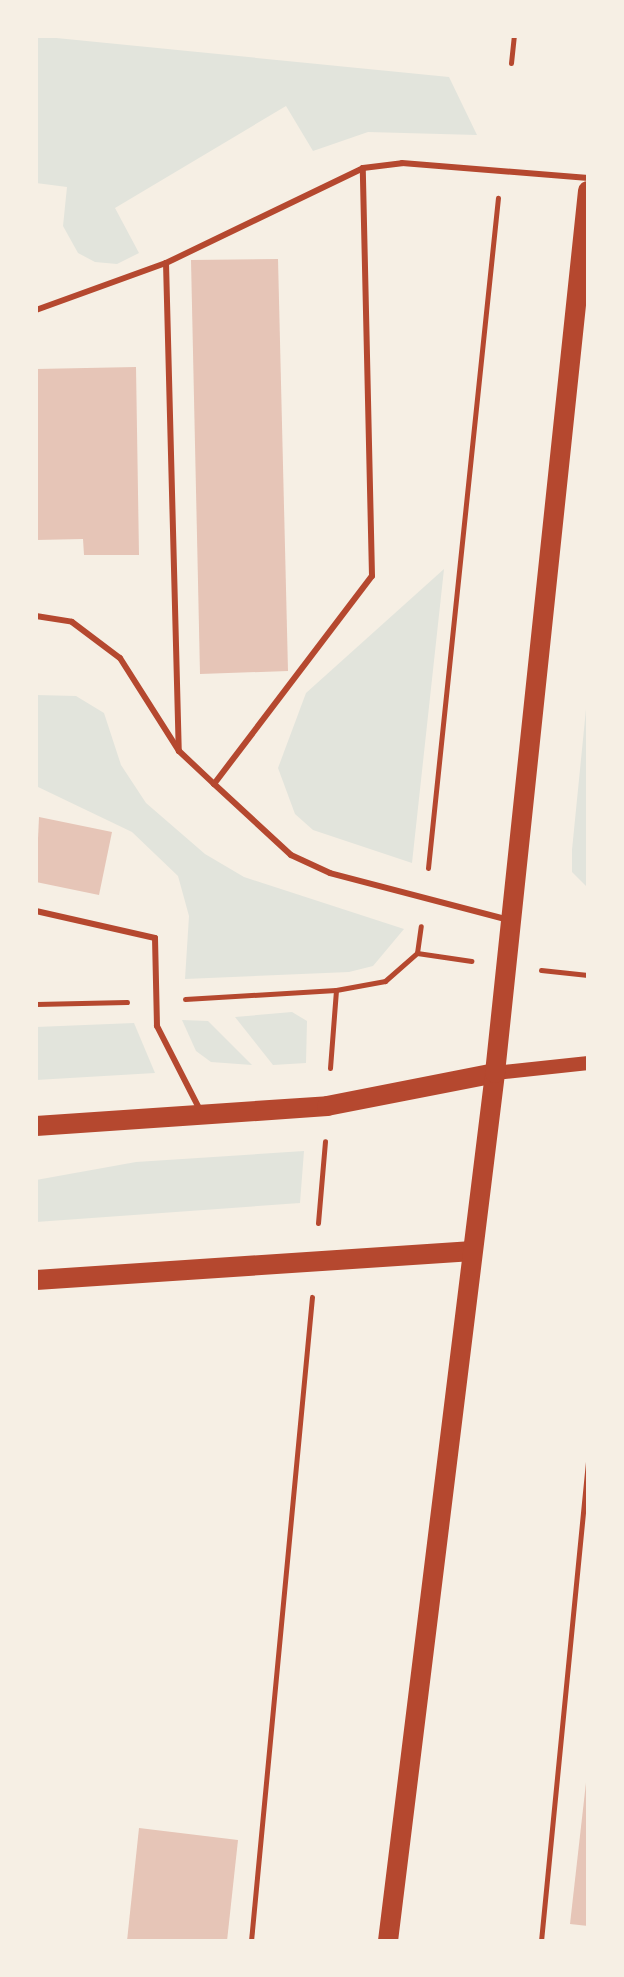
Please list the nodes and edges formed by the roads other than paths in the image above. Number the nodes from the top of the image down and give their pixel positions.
1 (363, 168) junction
2 (588, 178) edge
3 (588, 191) edge
4 (166, 263) junction
5 (36, 310) edge
6 (36, 616) edge
7 (179, 751) junction
8 (214, 784) junction
9 (36, 911) edge
10 (512, 921) junction
11 (588, 1063) edge
12 (495, 1073) junction
13 (202, 1115) junction
14 (36, 1126) edge
15 (469, 1251) junction
16 (36, 1280) edge
17 (388, 1941) edge

1 - 2 lane
1 - 4 lane
1 - 8 lane
3 - 10 main road
4 - 5 lane
4 - 7 lane
6 - 7 lane
7 - 8 lane
8 - 10 lane
9 - 13 lane
10 - 12 main road
11 - 12 street
12 - 13 main road
12 - 15 main road
13 - 14 main road
15 - 16 main road
15 - 17 main road

